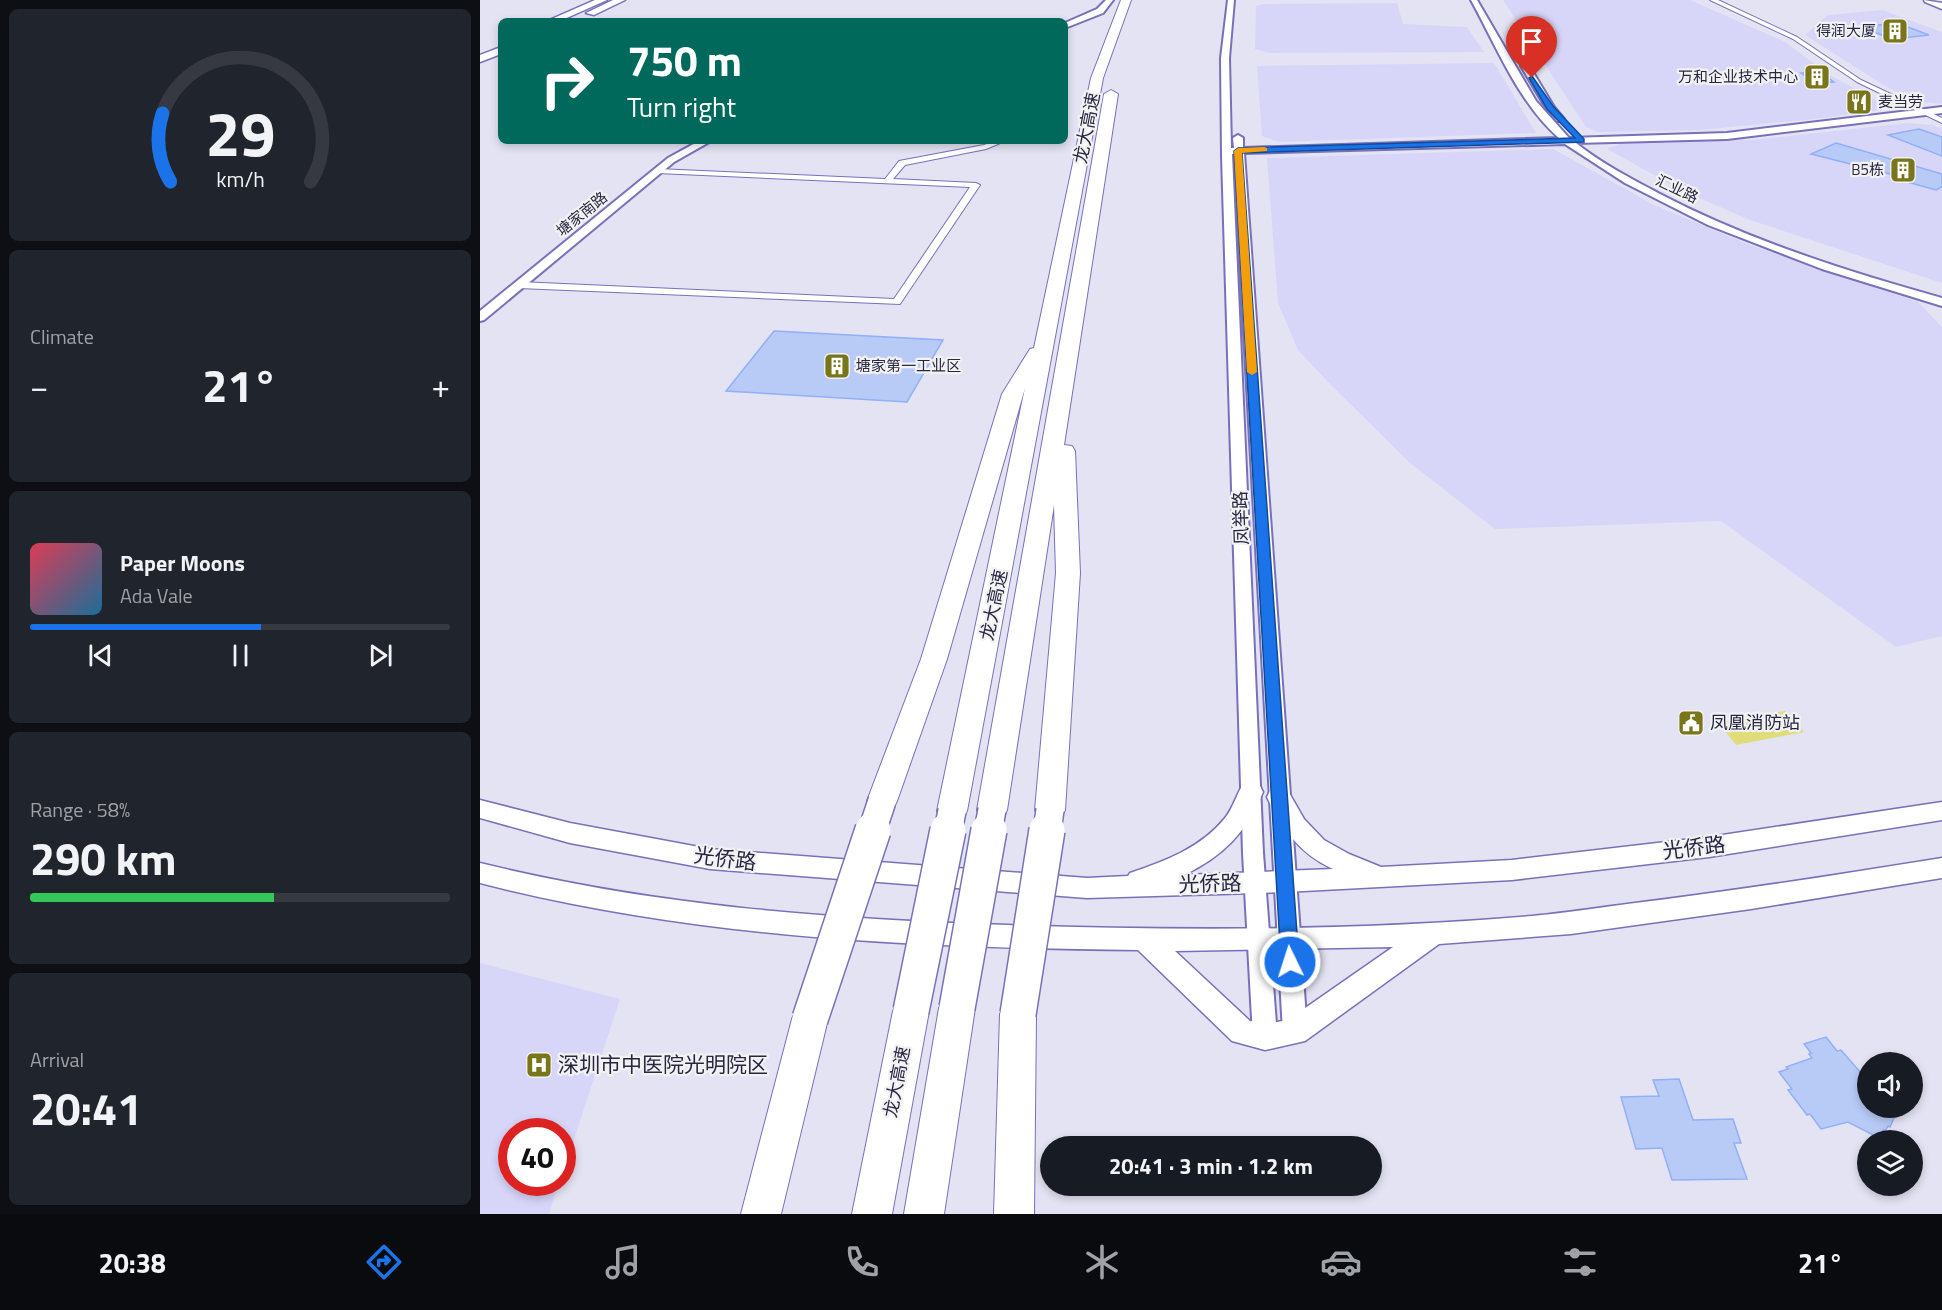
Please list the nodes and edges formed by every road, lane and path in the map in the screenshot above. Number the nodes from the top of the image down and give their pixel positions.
1 (603, 0) edge
2 (621, 0) edge
3 (1102, 0) edge
4 (1110, 0) edge
5 (1231, 0) edge
6 (1239, 0) edge
7 (1474, 0) edge
8 (1485, 0) edge
9 (1713, 0) edge
10 (1928, 0) edge
11 (1942, 6) edge
12 (1126, 9) edge
13 (559, 18) edge
14 (578, 18) edge
15 (1068, 22) edge
16 (1068, 23) edge
17 (1503, 29) dead end
18 (498, 43) edge
19 (480, 51) edge
20 (498, 51) edge
21 (1520, 58) dead end
22 (480, 59) edge
23 (1119, 59) dead end
24 (1114, 78) dead end
25 (1942, 110) edge
26 (1921, 112) junction
27 (1942, 122) edge
28 (1582, 140) junction
29 (1568, 141) junction
30 (700, 144) edge
31 (994, 144) edge
32 (1233, 151) junction
33 (657, 171) junction
34 (887, 181) junction
35 (1072, 259) junction
36 (519, 285) junction
37 (1942, 294) edge
38 (1942, 302) edge
39 (480, 317) edge
40 (1047, 338) junction
41 (1066, 368) junction
42 (1251, 792) junction
43 (1279, 797) junction
44 (480, 809) edge
45 (1942, 811) edge
46 (1942, 868) edge
47 (480, 873) edge
48 (1398, 876) junction
49 (1255, 882) junction
50 (1285, 882) junction
51 (1104, 887) junction
52 (1435, 932) junction
53 (1144, 939) junction
54 (1258, 939) junction
55 (1289, 939) junction
56 (1295, 1032) junction
57 (1265, 1037) junction
58 (761, 1214) edge
59 (872, 1214) edge
60 (924, 1214) edge
61 (1014, 1214) edge

1 - 13 main road
2 - 14 main road
3 - 15 street
4 - 16 street
5 - 32 street, 凤举路
6 - 32 street, 凤举路
7 - 29 street, 汇业路
8 - 17 street
9 - 26 street
10 - 11 main road
12 - 23 highway, 龙大高速
12 - 35 highway, 龙大高速
18 - 19 main road
20 - 22 main road
21 - 28 street, 汇业路
24 - 35 highway, 龙大高速
25 - 26 street
26 - 27 street
26 - 28 street
28 - 29 street
28 - 37 street, 汇业路
29 - 32 street
29 - 38 street, 汇业路
30 - 33 street, 塘家南路
31 - 34 street
32 - 42 street, 凤举路
32 - 43 street, 凤举路
33 - 34 street
33 - 36 street, 塘家南路
34 - 36 street
35 - 40 highway, 龙大高速
35 - 41 highway, 龙大高速
36 - 39 street, 塘家南路
40 - 58 highway, bridge
40 - 59 highway, 龙大高速, bridge
41 - 60 highway, 龙大高速, bridge
41 - 61 highway, bridge
42 - 49 street, 凤举路
42 - 51 main road
43 - 48 main road
43 - 50 street, 凤举路
44 - 51 main road, 光侨路
45 - 48 main road, 光侨路
46 - 52 main road
47 - 53 main road
48 - 50 main road, 光侨路
49 - 50 main road, 光侨路
49 - 51 main road, 光侨路
49 - 54 street, 凤举路
50 - 55 street, 凤举路
52 - 55 main road
52 - 56 main road
53 - 54 main road
53 - 57 main road
54 - 55 main road
54 - 57 street, 凤举路
55 - 56 street, 凤举路
56 - 57 main road

